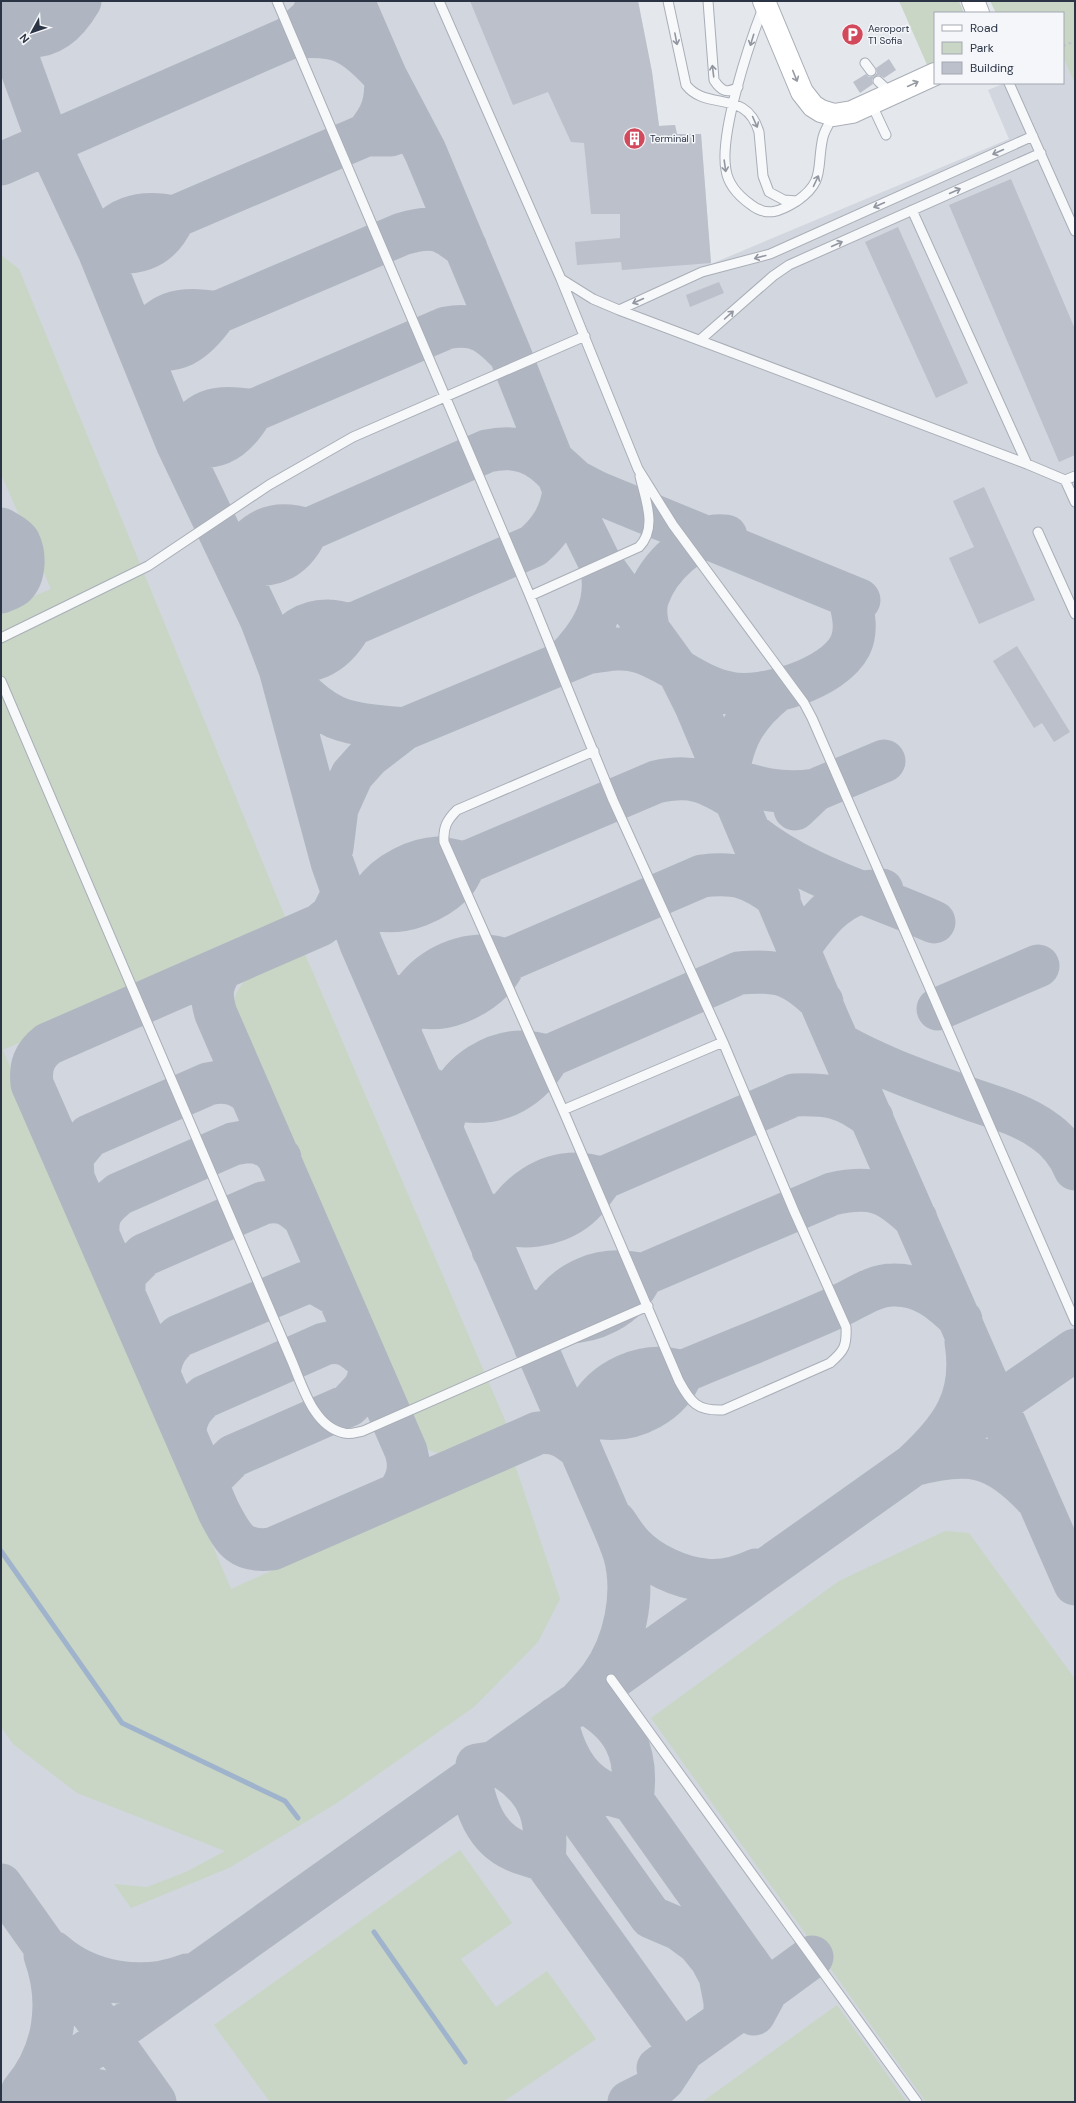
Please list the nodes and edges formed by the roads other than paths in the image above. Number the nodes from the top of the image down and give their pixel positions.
1 (277, 1) edge
2 (439, 1) edge
3 (668, 1) edge
4 (708, 1) edge
5 (973, 1) edge
6 (765, 2) edge
7 (978, 12) edge
8 (865, 63) dead end
9 (871, 71) dead end
10 (934, 74) edge
11 (1009, 84) edge
12 (738, 87) junction
13 (871, 103) junction
14 (734, 104) junction
15 (834, 115) junction
16 (886, 135) dead end
17 (1033, 136) junction
18 (1041, 153) junction
19 (797, 201) junction
20 (912, 210) junction
21 (1075, 231) edge
22 (561, 279) junction
23 (619, 310) junction
24 (586, 336) junction
25 (700, 340) junction
26 (445, 398) junction
27 (1027, 464) junction
28 (638, 469) junction
29 (1075, 476) edge
30 (1065, 480) junction
31 (1075, 502) edge
32 (1038, 532) dead end
33 (530, 596) junction
34 (1075, 614) edge
35 (1, 638) edge
36 (1, 681) edge
37 (594, 751) junction
38 (723, 1042) junction
39 (563, 1110) junction
40 (648, 1306) junction
41 (1075, 1321) edge
42 (610, 1679) dead end
43 (917, 2102) edge

1 - 26 lane
2 - 22 lane
3 -> 14 lane
12 -> 4 lane
5 - 7 main road
6 -> 12 lane
6 -> 15 main road
8 - 9 lane
13 -> 10 main road
11 - 17 lane
12 - 14 lane
13 - 15 main road
13 - 16 lane
14 -> 19 lane
14 -> 19 lane
19 -> 15 lane
17 - 18 lane
17 -> 23 lane
20 -> 18 lane
18 - 21 lane
25 -> 20 lane
20 - 27 lane
22 - 23 lane
22 - 24 lane
23 - 25 lane
24 - 26 lane
24 - 28 lane
25 - 27 lane
26 - 33 lane
26 - 35 lane
27 - 30 lane
28 - 33 lane
28 - 41 lane
29 - 30 lane
30 - 31 lane
32 - 34 lane
33 - 37 lane
36 - 40 lane
37 - 38 lane
37 - 39 lane
38 - 39 lane
38 - 40 lane
39 - 40 lane
42 - 43 lane

